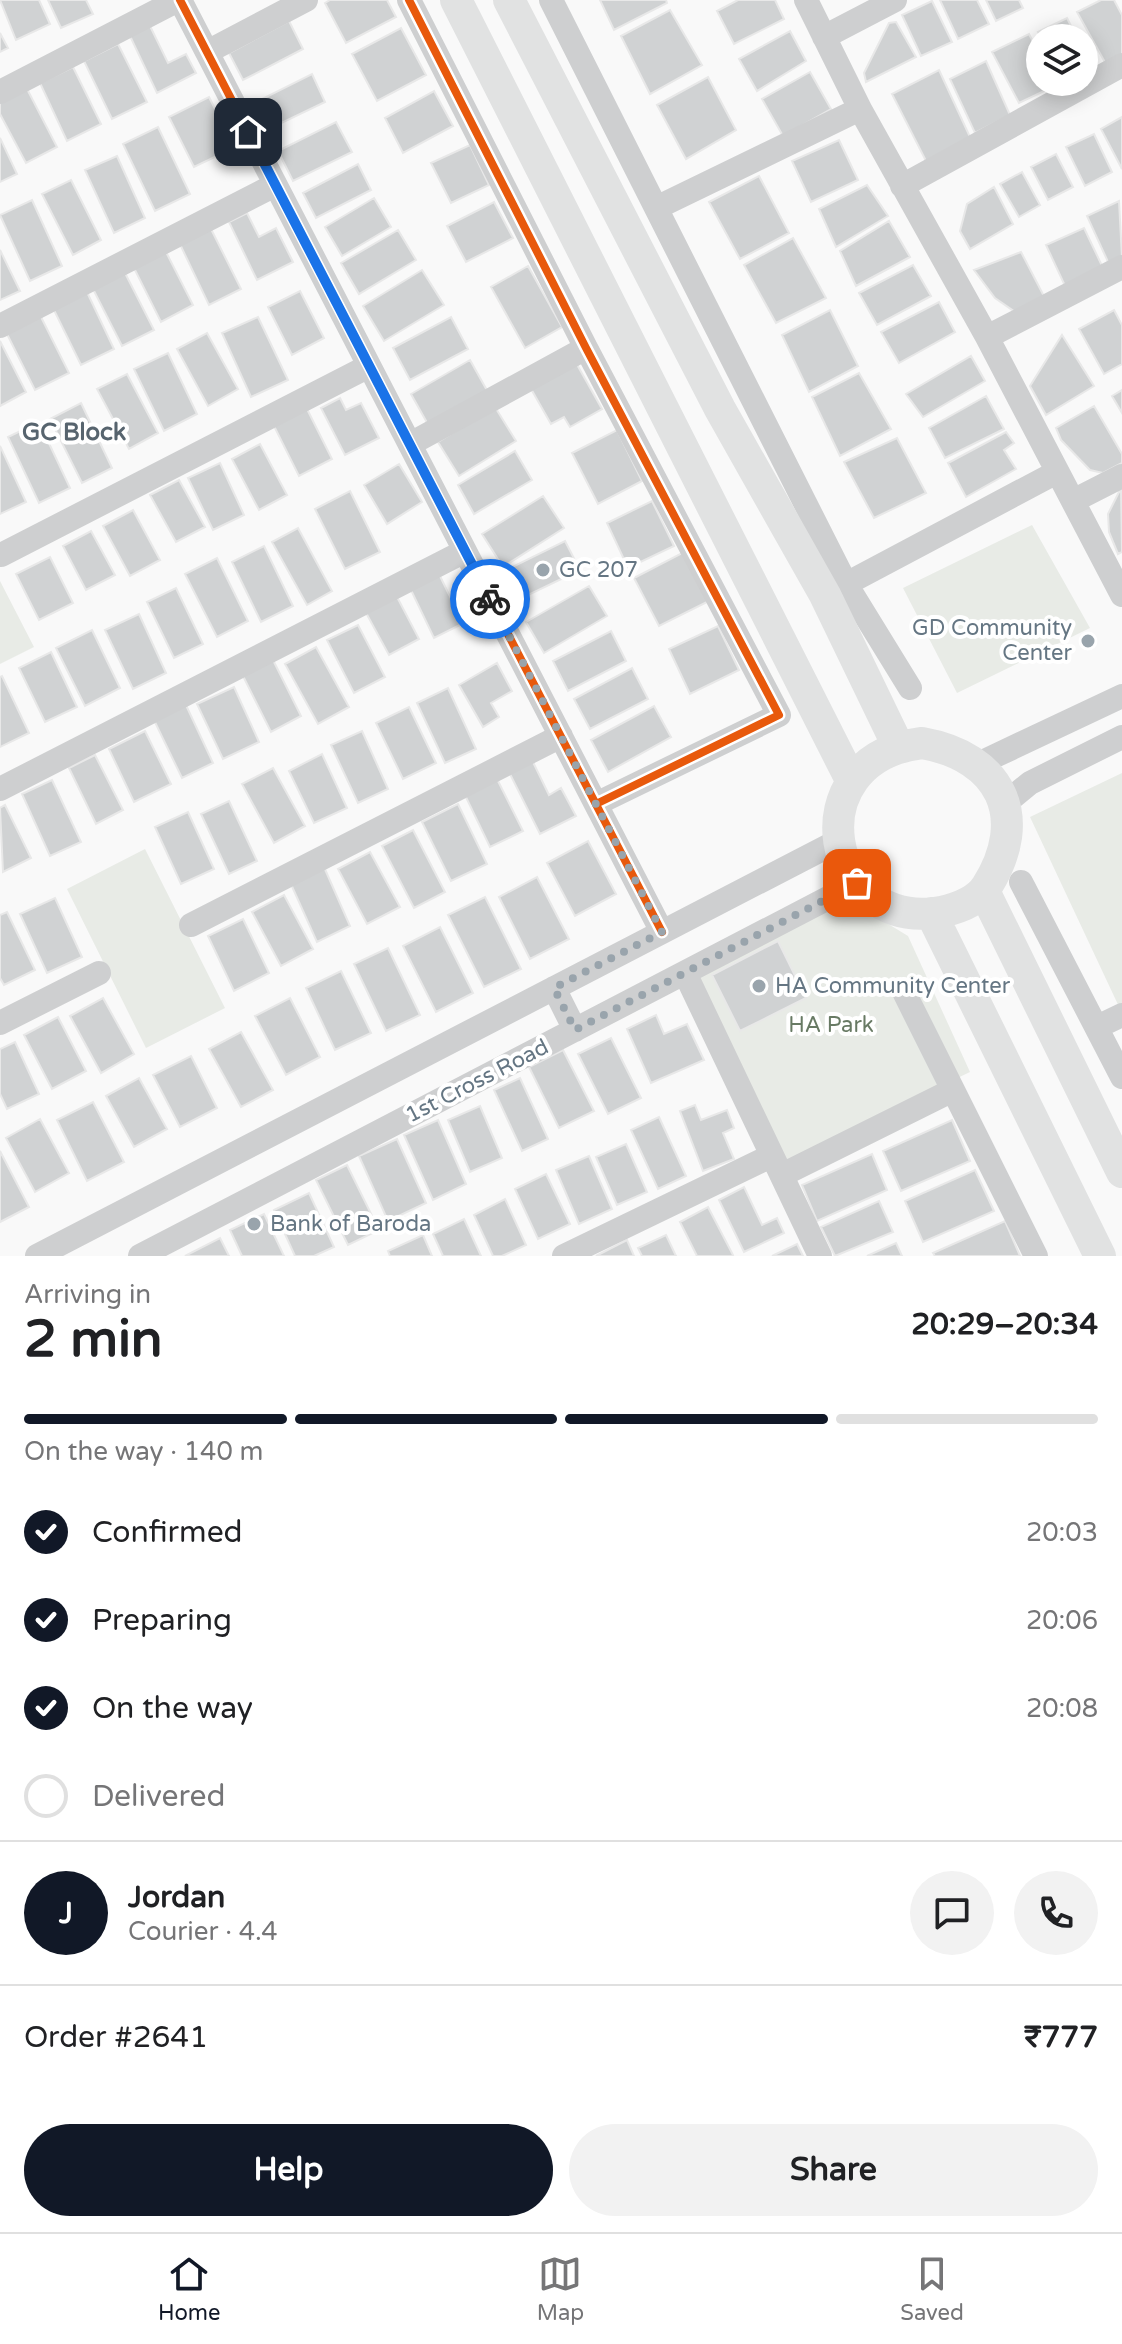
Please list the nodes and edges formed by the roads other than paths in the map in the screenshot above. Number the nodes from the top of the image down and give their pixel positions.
1 (179, 0) edge
2 (306, 0) edge
3 (409, 0) edge
4 (456, 0) edge
5 (509, 0) edge
6 (551, 0) edge
7 (806, 0) edge
8 (895, 0) edge
9 (824, 37) junction
10 (207, 52) junction
11 (1122, 65) edge
12 (0, 92) edge
13 (860, 109) junction
14 (275, 185) junction
15 (902, 186) junction
16 (656, 208) junction
17 (1122, 267) edge
18 (0, 326) edge
19 (987, 337) junction
20 (586, 348) junction
21 (369, 366) junction
22 (412, 443) junction
23 (1057, 472) junction
24 (1122, 476) edge
25 (1073, 501) junction
26 (465, 551) junction
27 (1, 555) edge
28 (846, 584) junction
29 (1122, 595) edge
30 (910, 688) dead end
31 (1122, 696) edge
32 (561, 736) junction
33 (1122, 737) edge
34 (898, 746) junction
35 (978, 764) junction
36 (851, 780) junction
37 (0, 789) edge
38 (596, 804) junction
39 (1003, 805) junction
40 (838, 841) junction
41 (1021, 882) dead end
42 (857, 883) junction
43 (984, 891) junction
44 (931, 913) junction
45 (191, 925) dead end
46 (662, 932) junction
47 (99, 973) dead end
48 (685, 973) junction
49 (554, 988) junction
50 (905, 994) dead end
51 (1122, 1015) edge
52 (0, 1023) edge
53 (1097, 1027) junction
54 (575, 1030) junction
55 (1122, 1077) edge
56 (953, 1090) junction
57 (776, 1166) junction
58 (1122, 1172) edge
59 (37, 1256) edge
60 (140, 1256) edge
61 (564, 1256) edge
62 (820, 1256) edge
63 (1036, 1256) edge
64 (1100, 1256) edge

1 - 10 street
1 - 12 street
2 - 10 street
3 - 20 street
4 - 36 main road
5 - 34 main road
6 - 16 street
7 - 9 street
8 - 9 street
9 - 13 street
10 - 14 street
11 - 15 street
13 - 15 street
13 - 16 street
14 - 18 street
14 - 21 street
15 - 19 street
16 - 28 street
17 - 19 street
19 - 23 street
20 - 22 street
20 - 38 street
21 - 22 street
21 - 27 street
22 - 26 street
23 - 25 street
23 - 28 street
24 - 25 street
25 - 29 street
26 - 32 street
26 - 37 street
28 - 30 street
31 - 35 street
32 - 38 street
32 - 45 street
33 - 39 street
34 - 35 main road
34 - 36 main road
35 - 39 main road
36 - 40 main road
38 - 46 street
39 - 43 main road
40 - 42 main road
40 - 46 street
41 - 53 street
42 - 44 main road
42 - 48 street, 1st Cross Road
43 - 44 main road
43 - 58 main road
44 - 64 main road
46 - 49 street
47 - 52 street
48 - 54 street, 1st Cross Road
48 - 57 street
49 - 54 street
49 - 59 street
50 - 56 street
51 - 53 street
53 - 55 street
54 - 60 street, 1st Cross Road
56 - 57 street
56 - 63 street
57 - 61 street
57 - 62 street

